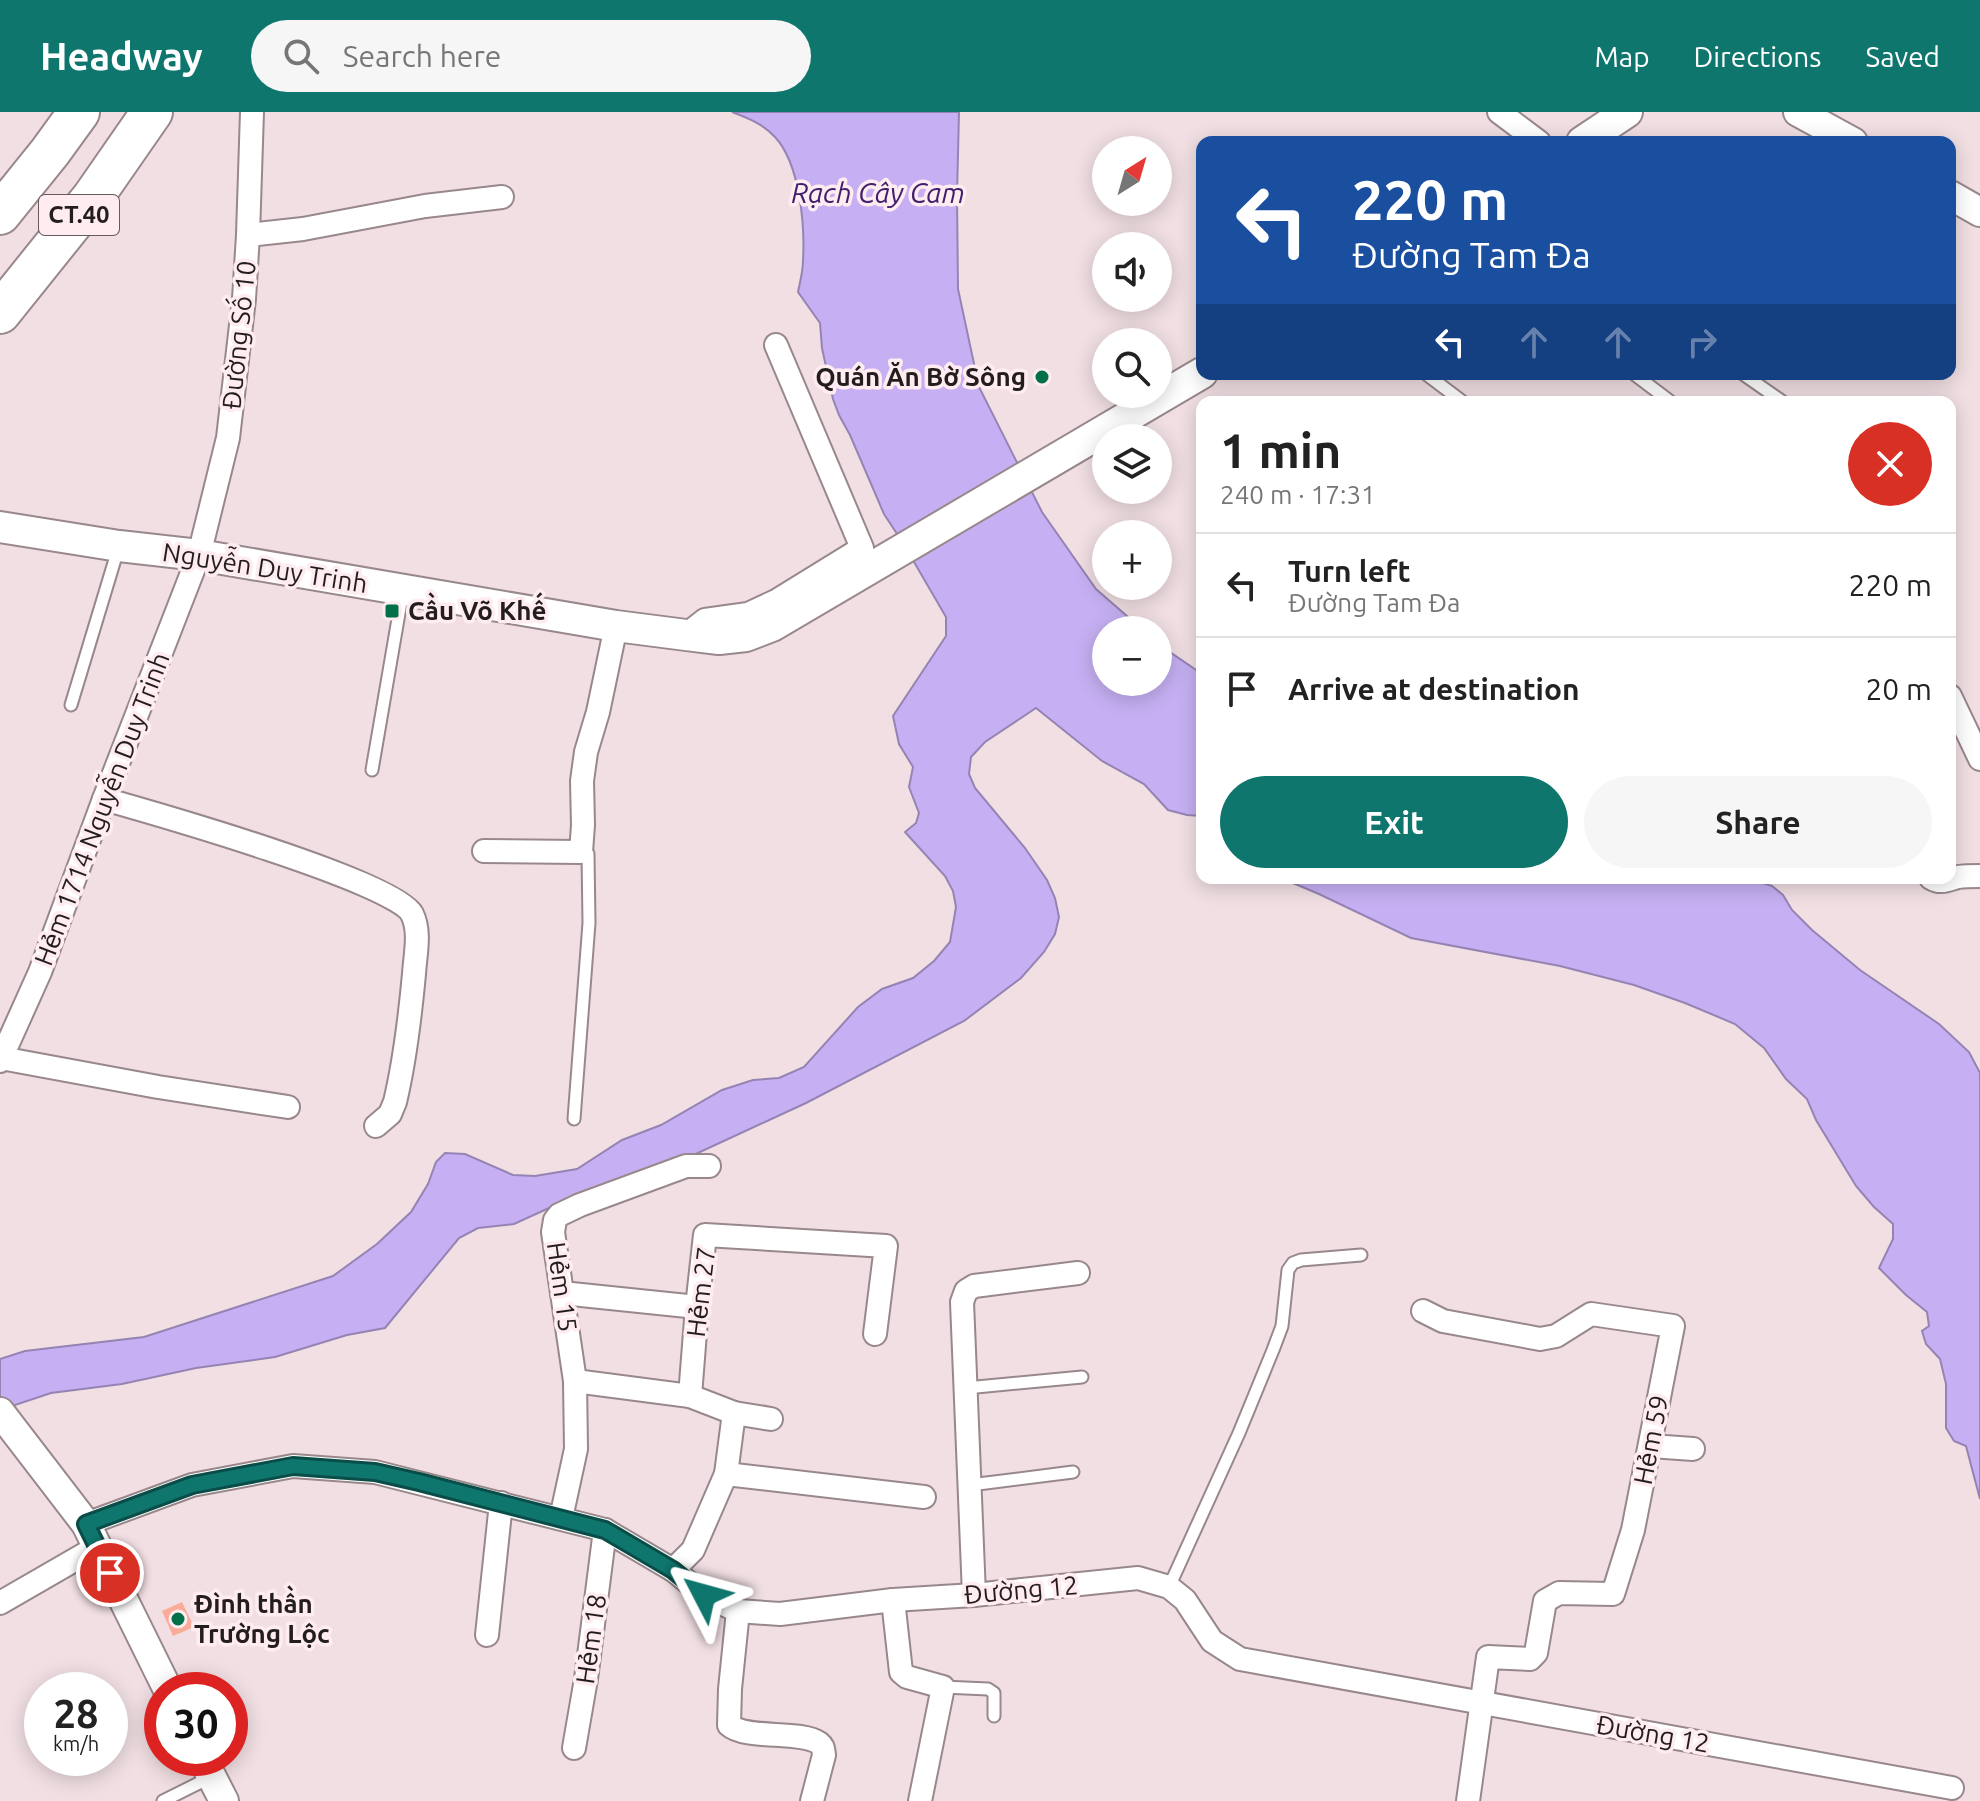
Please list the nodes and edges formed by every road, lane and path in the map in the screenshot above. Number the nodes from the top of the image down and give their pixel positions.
1 (79, 112) edge
2 (152, 112) edge
3 (252, 112) edge
4 (1499, 112) edge
5 (1627, 112) edge
6 (1798, 112) edge
7 (1531, 136) edge
8 (1591, 136) edge
9 (1842, 136) edge
10 (502, 197) dead end
11 (1956, 198) edge
12 (1980, 212) edge
13 (0, 214) edge
14 (248, 235) junction
15 (0, 313) edge
16 (776, 345) dead end
17 (1196, 377) edge
18 (1434, 380) edge
19 (1642, 380) edge
20 (1752, 380) edge
21 (1455, 396) edge
22 (1663, 396) edge
23 (1774, 396) edge
24 (0, 527) edge
25 (119, 546) junction
26 (199, 555) junction
27 (403, 590) junction
28 (616, 626) junction
29 (686, 635) junction
30 (71, 705) dead end
31 (1956, 709) edge
32 (1980, 759) edge
33 (372, 770) dead end
34 (104, 799) junction
35 (484, 851) dead end
36 (581, 852) junction
37 (1980, 876) edge
38 (1956, 878) edge
39 (0, 1059) edge
40 (288, 1107) dead end
41 (574, 1119) dead end
42 (376, 1126) dead end
43 (709, 1166) dead end
44 (1361, 1255) dead end
45 (1078, 1273) dead end
46 (562, 1293) junction
47 (697, 1307) junction
48 (1423, 1311) dead end
49 (875, 1334) dead end
50 (1082, 1377) dead end
51 (575, 1381) junction
52 (966, 1388) junction
53 (690, 1396) junction
54 (0, 1412) edge
55 (734, 1413) junction
56 (771, 1419) dead end
57 (1651, 1446) junction
58 (1693, 1449) dead end
59 (1073, 1472) dead end
60 (726, 1474) junction
61 (970, 1485) junction
62 (924, 1497) dead end
63 (501, 1503) junction
64 (561, 1518) junction
65 (605, 1530) junction
66 (92, 1535) junction
67 (673, 1570) junction
68 (1169, 1587) junction
69 (974, 1595) junction
70 (893, 1600) junction
71 (0, 1603) edge
72 (738, 1611) junction
73 (487, 1635) dead end
74 (159, 1672) edge
75 (943, 1687) junction
76 (1482, 1703) junction
77 (994, 1716) dead end
78 (574, 1748) dead end
79 (213, 1778) edge
80 (1952, 1788) dead end
81 (163, 1801) edge
82 (812, 1801) edge
83 (920, 1801) edge
84 (1468, 1801) edge

1 - 13 highway, CT.40
2 - 15 highway, CT.40
3 - 14 street, Đường Số 10
4 - 7 street
5 - 8 main road
6 - 9 street
10 - 14 street
11 - 12 street
14 - 26 street, Đường Số 10
16 - 29 street
17 - 29 main road, Nguyễn Duy Trinh
18 - 21 lane
19 - 22 lane
20 - 23 lane
24 - 25 main road, Nguyễn Duy Trinh
25 - 26 main road, Nguyễn Duy Trinh
25 - 30 lane
26 - 27 main road, Nguyễn Duy Trinh
26 - 34 street, Hẻm 1714 Nguyễn Duy Trinh
27 - 28 main road, Nguyễn Duy Trinh
27 - 33 lane
28 - 29 main road, Nguyễn Duy Trinh
28 - 36 street
31 - 32 street
34 - 39 street, Hẻm 1714 Nguyễn Duy Trinh
34 - 42 street
35 - 36 street
36 - 41 lane
37 - 38 street
39 - 40 street
43 - 46 street, Hẻm 15
44 - 68 lane
45 - 52 street
46 - 47 street
46 - 51 street, Hẻm 15
47 - 49 street, Hẻm 27
47 - 53 street, Hẻm 27
48 - 57 street, Hẻm 59
50 - 52 lane
51 - 53 street
51 - 64 street, Hẻm 15
52 - 61 street
53 - 55 street
54 - 66 street
55 - 56 street
55 - 60 street
57 - 58 street
57 - 76 street, Hẻm 59
59 - 61 lane
60 - 62 street
60 - 67 street
61 - 69 street
63 - 64 street, Đường 12
63 - 66 street, Đường 12
63 - 73 street
64 - 65 street, Đường 12
65 - 67 street, Đường 12
65 - 78 street, Hẻm 18
66 - 71 street, Đường 12
66 - 74 street
67 - 72 street, Đường 12
68 - 69 street, Đường 12
68 - 76 street, Đường 12
69 - 70 street, Đường 12
70 - 72 street, Đường 12
70 - 75 street
72 - 82 street
75 - 77 lane
75 - 83 street
76 - 80 street, Đường 12
76 - 84 street
79 - 81 lane

